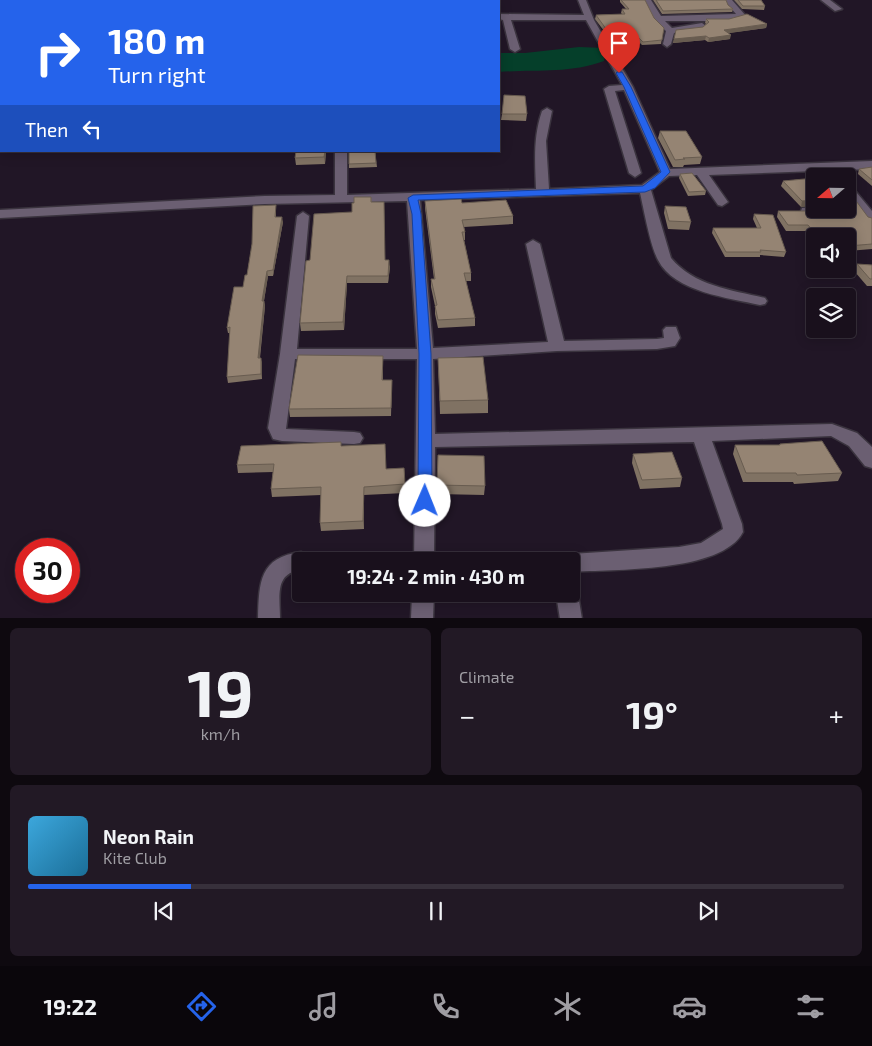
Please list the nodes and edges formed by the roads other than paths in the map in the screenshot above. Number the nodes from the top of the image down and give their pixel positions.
1 (582, 0) edge
2 (647, 0) edge
3 (728, 0) edge
4 (825, 0) edge
5 (838, 9) dead end
6 (502, 17) edge
7 (589, 18) junction
8 (728, 18) junction
9 (658, 19) junction
10 (670, 31) junction
11 (668, 44) dead end
12 (515, 49) dead end
13 (628, 87) junction
14 (547, 110) dead end
15 (642, 151) junction
16 (341, 152) edge
17 (872, 165) edge
18 (852, 168) edge
19 (700, 171) junction
20 (666, 172) junction
21 (806, 172) edge
22 (635, 174) dead end
23 (645, 189) junction
24 (543, 194) junction
25 (856, 197) edge
26 (341, 198) junction
27 (413, 198) junction
28 (722, 202) dead end
29 (866, 206) edge
30 (0, 214) edge
31 (303, 216) dead end
32 (872, 219) edge
33 (533, 244) dead end
34 (760, 301) dead end
35 (671, 330) dead end
36 (557, 346) junction
37 (288, 354) junction
38 (425, 354) junction
39 (701, 435) junction
40 (354, 438) dead end
41 (426, 441) junction
42 (872, 461) edge
43 (424, 552) edge
44 (292, 561) edge
45 (580, 562) edge
46 (423, 602) edge
47 (568, 602) edge
48 (269, 618) edge
49 (422, 618) edge
50 (571, 618) edge

1 - 7 street
2 - 9 street
3 - 8 street
4 - 5 street
6 - 7 street
6 - 12 street
7 - 13 street
8 - 9 street
8 - 10 street
9 - 10 street
10 - 11 street
13 - 15 street
13 - 15 street
14 - 24 street
15 - 20 street
15 - 22 street
16 - 26 street
17 - 18 street
19 - 20 street
19 - 21 street
19 - 28 street
20 - 23 street
23 - 24 street
23 - 34 street
24 - 27 street
25 - 29 street
26 - 27 street
26 - 30 street
27 - 38 street
29 - 32 street
31 - 37 street
33 - 36 street
35 - 36 street
36 - 38 street
37 - 38 street
37 - 40 street
38 - 41 street
39 - 41 street
39 - 42 street
39 - 45 street
41 - 43 street
44 - 48 street
46 - 49 street
47 - 50 street

